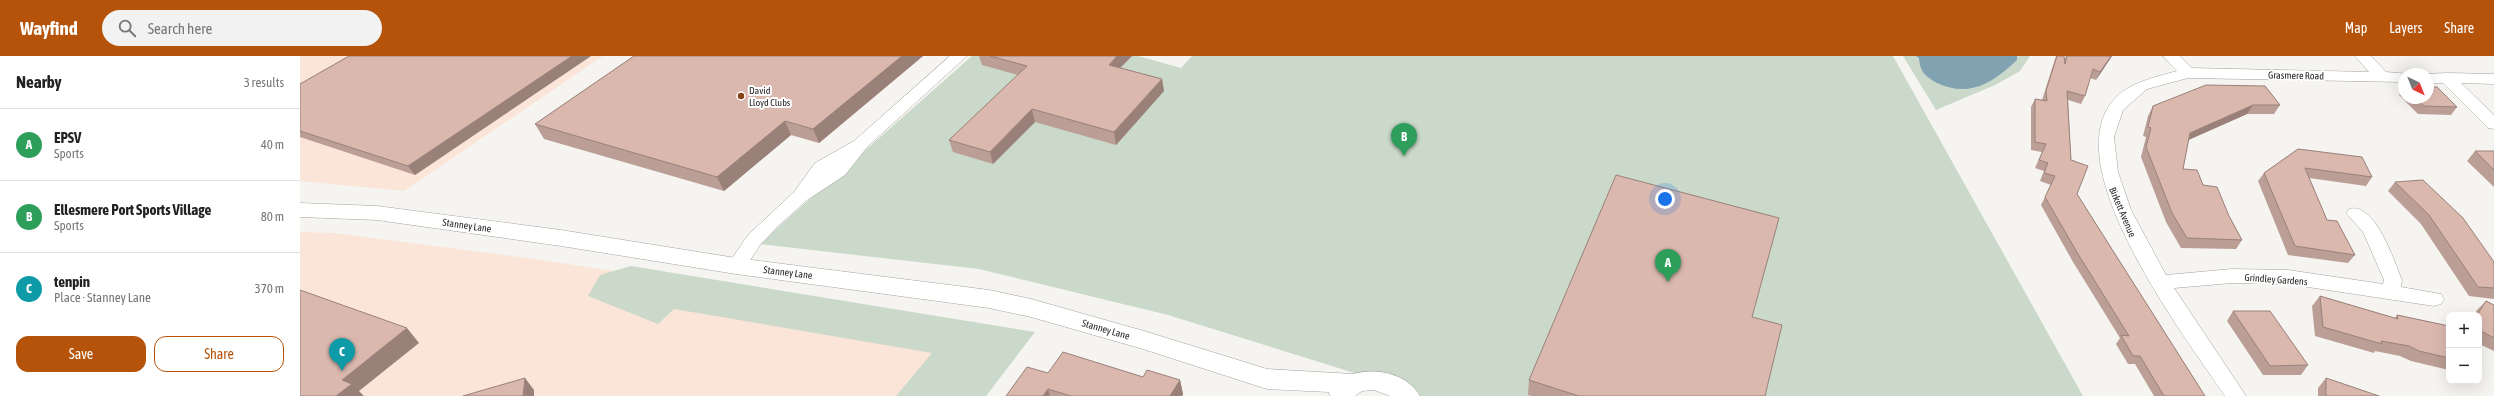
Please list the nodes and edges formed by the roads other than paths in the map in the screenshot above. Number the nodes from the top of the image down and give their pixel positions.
1 (959, 56) edge
2 (2172, 56) edge
3 (2363, 56) edge
4 (2188, 73) junction
5 (2382, 77) junction
6 (2398, 77) edge
7 (2434, 78) edge
8 (2447, 78) junction
9 (2494, 79) edge
10 (2494, 124) edge
11 (300, 210) edge
12 (2354, 214) dead end
13 (736, 266) junction
14 (2161, 282) junction
15 (2391, 292) junction
16 (2434, 299) dead end
17 (1267, 379) junction
18 (1346, 390) edge
19 (1292, 396) edge
20 (1407, 396) edge
21 (2236, 396) edge

1 - 13 street
2 - 4 street
3 - 5 street
4 - 5 street, Grasmere Road
4 - 14 street, Birkett Avenue
5 - 6 street, Grasmere Road
7 - 8 street
8 - 9 street
8 - 10 street
11 - 13 main road, Stanney Lane
12 - 15 street
13 - 17 main road, Stanney Lane
14 - 15 street, Grindley Gardens
14 - 21 street, Birkett Avenue
15 - 16 street, Grindley Gardens
17 - 18 main road, Stanney Lane
17 - 19 main road, Stanney Lane
18 - 20 main road, Stanney Lane

